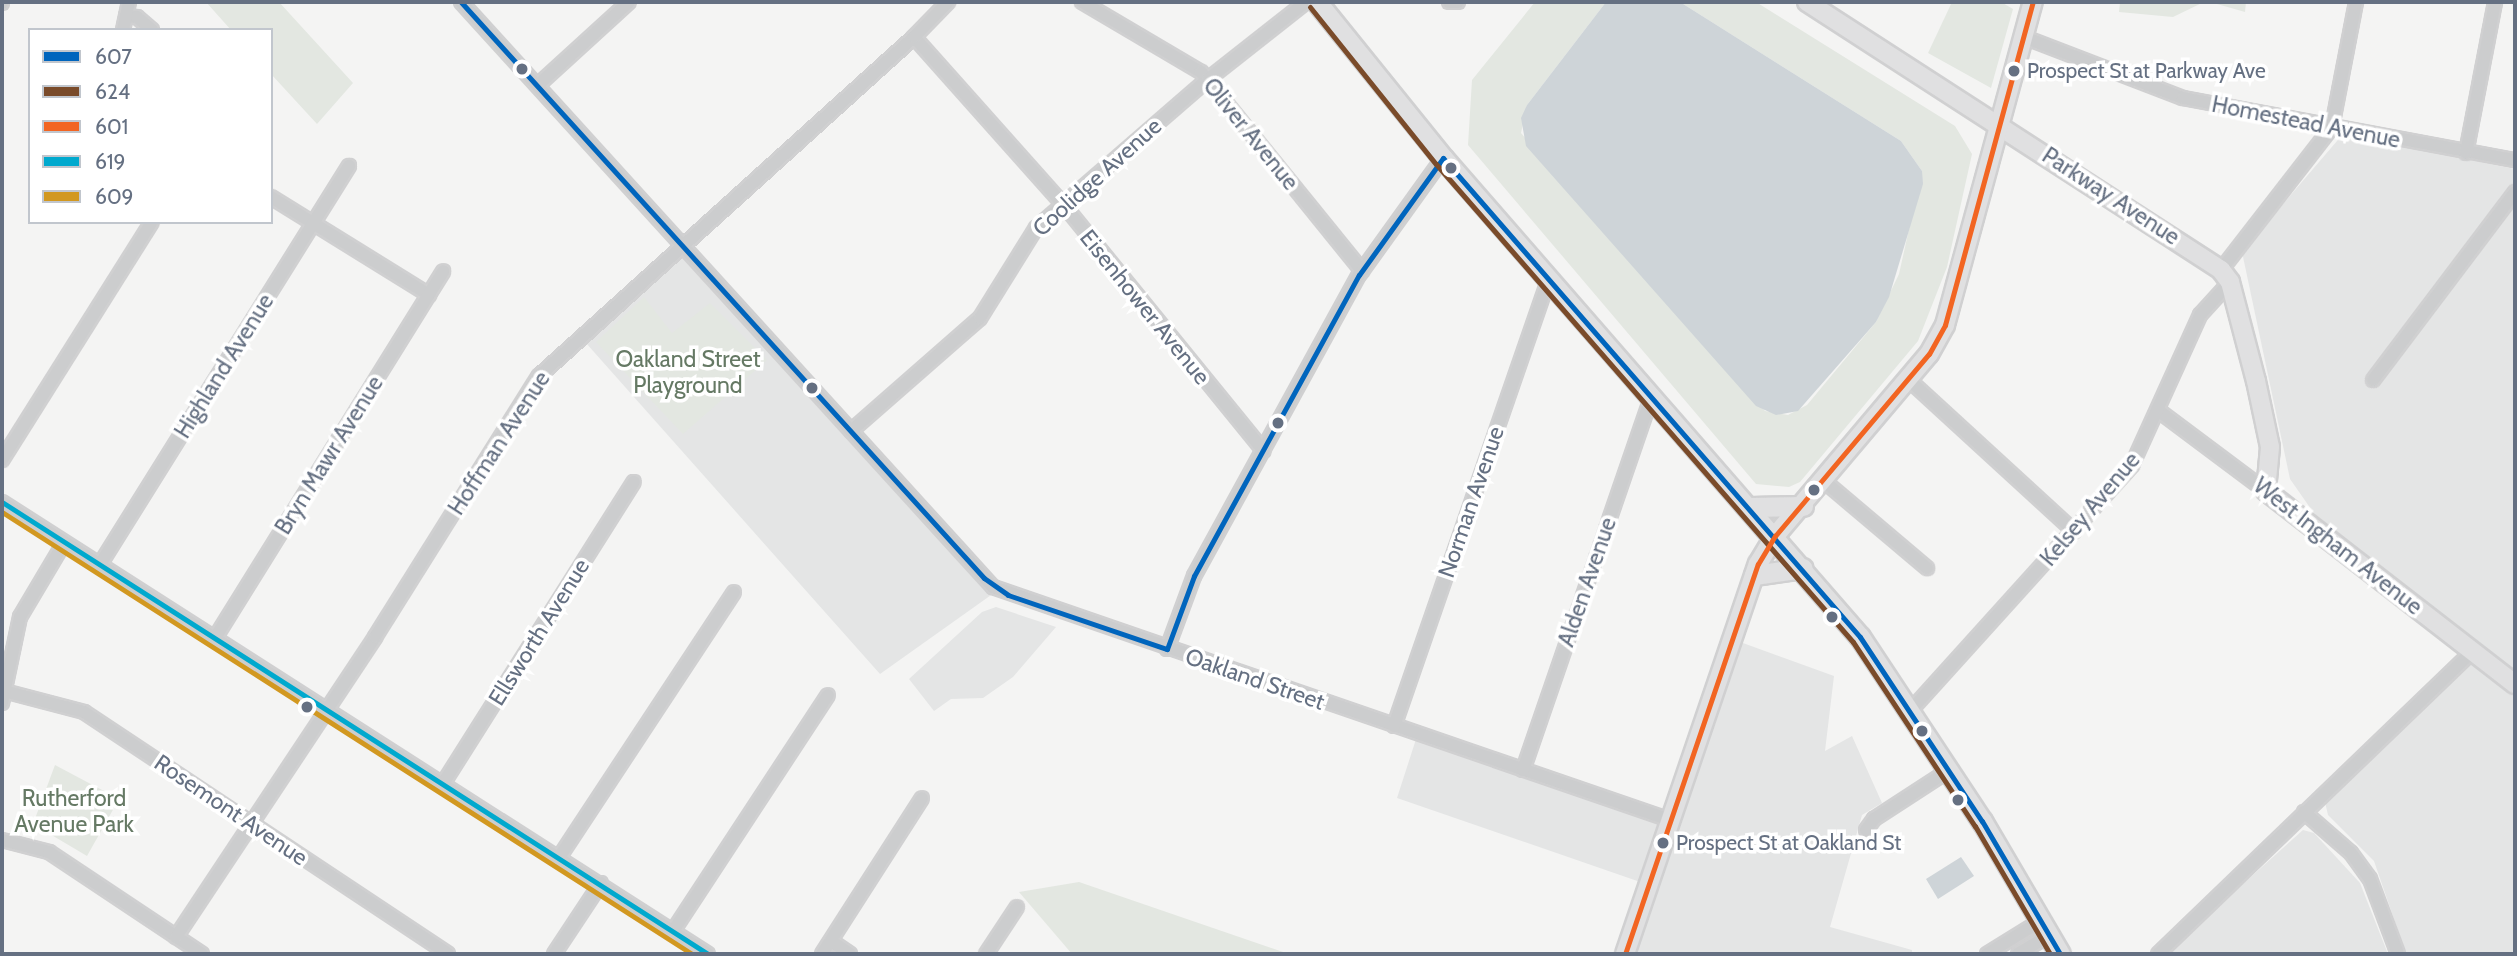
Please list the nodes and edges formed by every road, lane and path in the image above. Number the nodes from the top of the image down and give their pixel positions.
1 (129, 2) edge
2 (461, 2) edge
3 (629, 2) edge
4 (948, 2) edge
5 (1082, 2) edge
6 (1306, 2) edge
7 (1317, 2) edge
8 (1449, 2) edge
9 (1458, 2) edge
10 (1807, 2) edge
11 (2033, 2) edge
12 (2356, 2) edge
13 (2494, 2) edge
14 (126, 16) junction
15 (123, 28) edge
16 (150, 28) edge
17 (914, 37) junction
18 (2024, 37) junction
19 (1207, 80) junction
20 (538, 85) junction
21 (2000, 126) junction
22 (2332, 127) junction
23 (2466, 153) junction
24 (1443, 158) junction
25 (2515, 160) edge
26 (349, 166) dead end
27 (2515, 192) edge
28 (273, 198) edge
29 (1063, 204) junction
30 (313, 223) junction
31 (151, 224) edge
32 (683, 246) junction
33 (443, 271) dead end
34 (1362, 271) junction
35 (2226, 276) junction
36 (1549, 279) junction
37 (429, 295) junction
38 (1909, 380) junction
39 (2373, 380) dead end
40 (1652, 395) junction
41 (2159, 411) junction
42 (851, 431) junction
43 (1264, 451) junction
44 (2, 460) edge
45 (1825, 481) junction
46 (634, 482) dead end
47 (2266, 491) junction
48 (2, 502) edge
49 (1804, 506) junction
50 (1750, 507) junction
51 (2074, 531) junction
52 (1775, 536) junction
53 (64, 543) junction
54 (99, 566) junction
55 (1803, 568) junction
56 (1927, 568) dead end
57 (1754, 575) junction
58 (734, 592) dead end
59 (215, 638) junction
60 (1167, 649) junction
61 (2473, 651) junction
62 (2515, 684) edge
63 (828, 695) dead end
64 (3, 697) edge
65 (327, 708) junction
66 (1911, 710) junction
67 (1394, 726) junction
68 (1523, 770) junction
69 (1948, 771) junction
70 (444, 782) junction
71 (922, 798) dead end
72 (2304, 811) junction
73 (1670, 820) junction
74 (252, 824) junction
75 (1866, 830) dead end
76 (2, 840) edge
77 (560, 856) junction
78 (601, 883) junction
79 (1017, 907) dead end
80 (2046, 928) junction
81 (673, 931) junction
82 (176, 937) junction
83 (831, 941) junction
84 (202, 954) edge
85 (448, 954) edge
86 (554, 954) edge
87 (708, 954) edge
88 (822, 954) edge
89 (850, 954) edge
90 (985, 954) edge
91 (1625, 954) edge
92 (1987, 954) edge
93 (2018, 954) edge
94 (2060, 954) edge
95 (2158, 954) edge
96 (2398, 954) edge

1 - 14 street
2 - 20 street, Oakland Street
3 - 20 street
4 - 17 street, Hoffman Avenue
5 - 19 street, Oliver Avenue
6 - 19 street, Coolidge Avenue
7 - 24 main road
8 - 9 street
10 - 21 street, Parkway Avenue
11 - 18 street
12 - 22 street
13 - 23 street
14 - 15 street
14 - 16 street
17 - 29 street, Eisenhower Avenue
17 - 32 street, Hoffman Avenue
18 - 21 street
18 - 22 street, Homestead Avenue
19 - 29 street, Coolidge Avenue
19 - 34 street, Oliver Avenue
20 - 32 street, Oakland Street
21 - 35 street, Parkway Avenue
21 - 38 street
22 - 23 street, Homestead Avenue
22 - 35 street, Kelsey Avenue
23 - 25 street, Homestead Avenue
24 - 34 street
24 - 36 main road
26 - 30 street, Highland Avenue
27 - 39 street
28 - 30 street
29 - 42 street, Coolidge Avenue
29 - 43 street, Eisenhower Avenue
30 - 37 street
30 - 54 street, Highland Avenue
31 - 44 street
32 - 42 street, Oakland Street
32 - 65 street, Hoffman Avenue
33 - 37 street, Bryn Mawr Avenue
34 - 43 street
35 - 41 street, Kelsey Avenue
35 - 47 street
36 - 40 main road
36 - 67 street, Norman Avenue
37 - 59 street, Bryn Mawr Avenue
38 - 45 street
38 - 51 street
40 - 50 main road
40 - 68 street, Alden Avenue
41 - 47 street, West Ingham Avenue
41 - 51 street, Kelsey Avenue
42 - 60 street, Oakland Street
43 - 60 street
45 - 49 street
45 - 56 street
46 - 70 street, Ellsworth Avenue
47 - 61 street, West Ingham Avenue
48 - 53 street
49 - 50 main road
49 - 52 street
50 - 52 main road
51 - 66 street, Kelsey Avenue
52 - 55 main road
52 - 57 street
53 - 54 street
53 - 64 street
54 - 59 street
55 - 57 main road
55 - 66 main road
57 - 73 street
58 - 77 street
59 - 65 street
60 - 67 street, Oakland Street
61 - 62 street, West Ingham Avenue
61 - 72 street
63 - 81 street
64 - 74 street, Rosemont Avenue
65 - 70 street
65 - 74 street, Hoffman Avenue
66 - 69 main road
67 - 68 street, Oakland Street
68 - 73 street, Oakland Street
69 - 75 street
69 - 80 main road
70 - 77 street
71 - 83 street
72 - 95 street
72 - 96 street
73 - 91 street
74 - 82 street, Hoffman Avenue
74 - 85 street, Rosemont Avenue
76 - 82 street
77 - 78 street
78 - 81 street
78 - 86 street
79 - 90 street
80 - 92 street
80 - 93 street
80 - 94 main road
81 - 87 street
82 - 84 street
83 - 88 street
83 - 89 street

